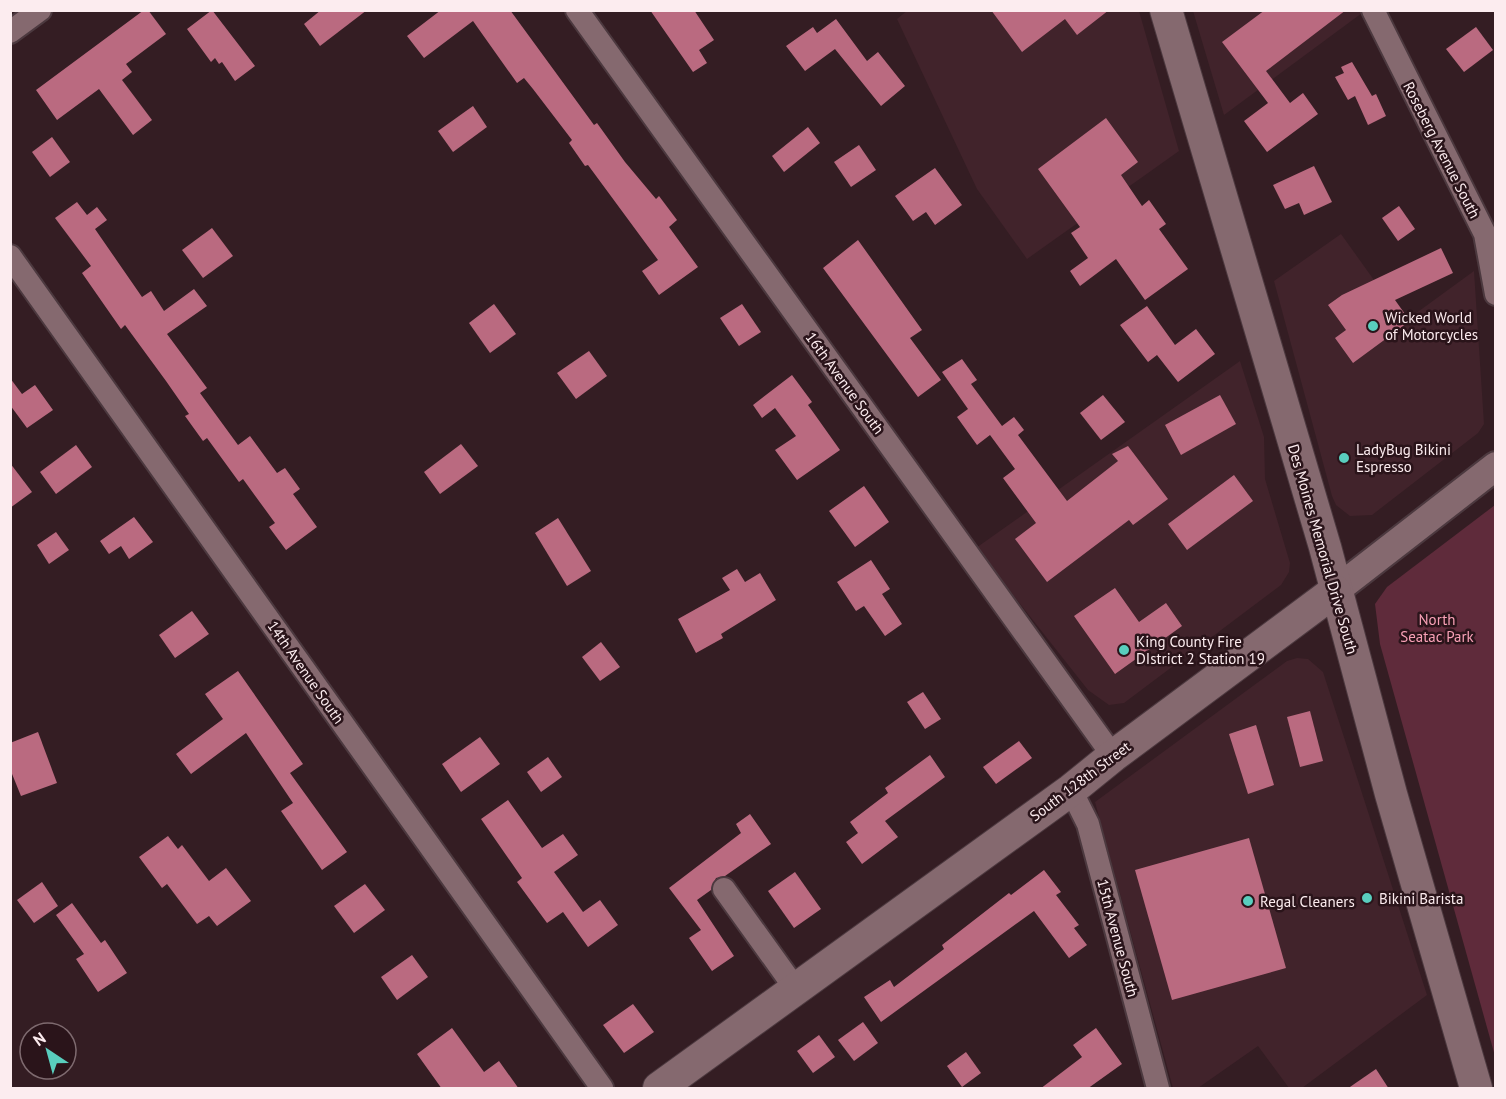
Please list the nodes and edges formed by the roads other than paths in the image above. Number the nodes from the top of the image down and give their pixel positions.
1 (40, 10) edge
2 (577, 10) edge
3 (1166, 10) edge
4 (1373, 10) edge
5 (10, 32) edge
6 (10, 256) edge
7 (1496, 294) edge
8 (1496, 466) edge
9 (1335, 591) junction
10 (1113, 756) junction
11 (1071, 790) junction
12 (724, 889) dead end
13 (795, 988) junction
14 (602, 1089) edge
15 (659, 1089) edge
16 (1158, 1089) edge
17 (1476, 1089) edge

1 - 5 street
2 - 10 street, 16th Avenue South
3 - 9 main road, Des Moines Memorial Drive South
4 - 7 street, Roseberg Avenue South
6 - 14 street, 14th Avenue South
8 - 9 street, South 128th Street
9 - 10 main road, South 128th Street
9 - 17 main road, Des Moines Memorial Drive South
10 - 11 main road, South 128th Street
11 - 13 main road, South 128th Street
11 - 16 street, 15th Avenue South
12 - 13 street
13 - 15 main road, South 128th Street

